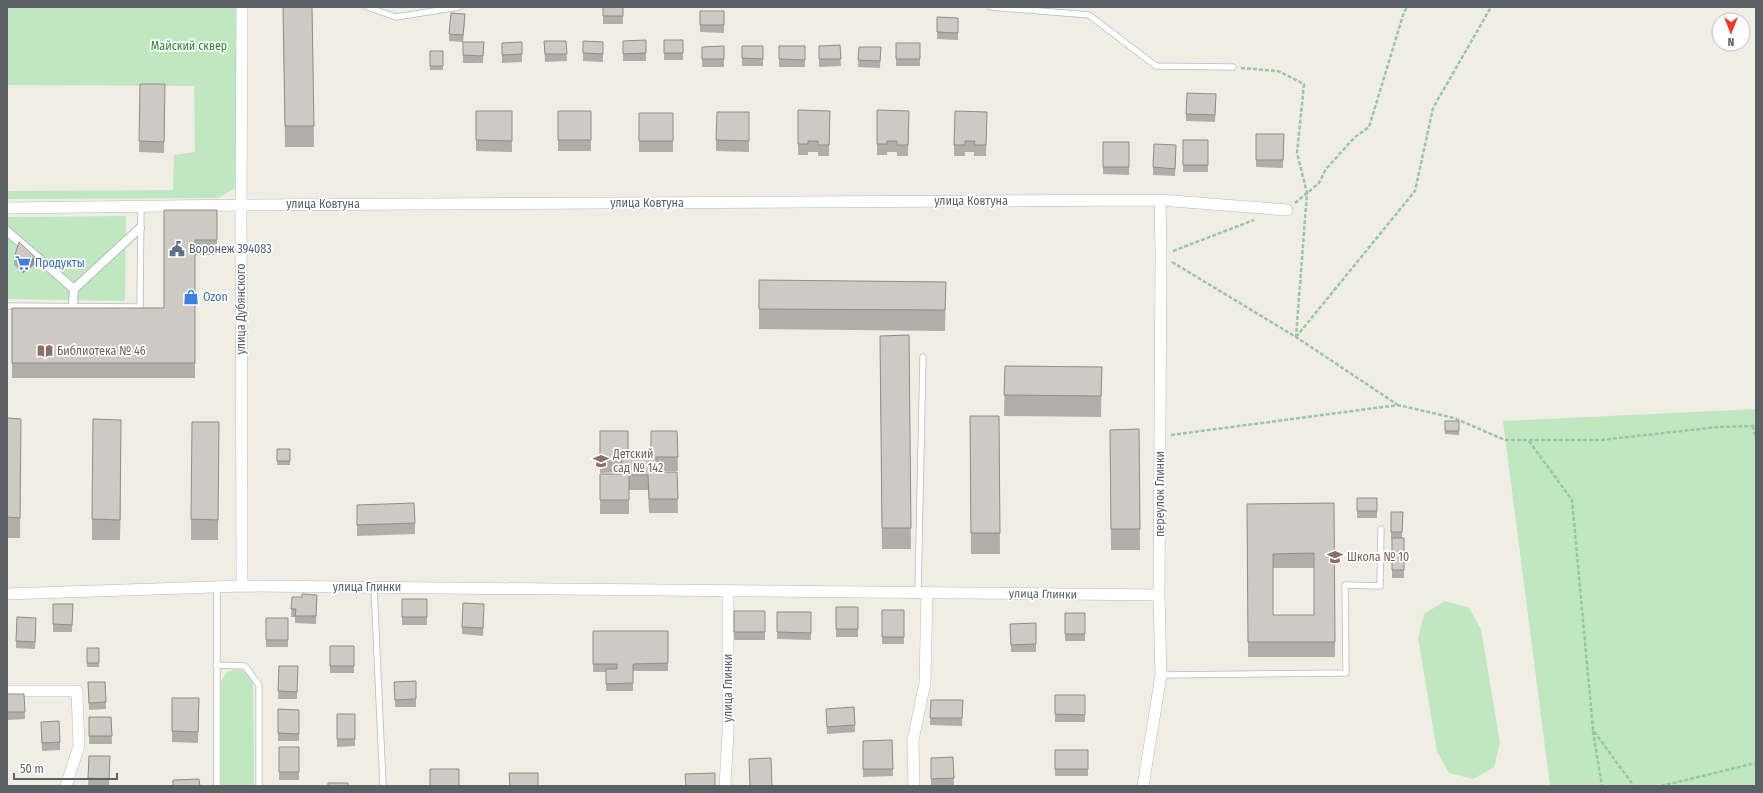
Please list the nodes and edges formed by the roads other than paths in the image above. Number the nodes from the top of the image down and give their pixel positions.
1 (242, 7) edge
2 (367, 7) edge
3 (459, 7) edge
4 (991, 7) edge
5 (1233, 67) road end
6 (1160, 200) junction
7 (240, 205) junction
8 (141, 206) junction
9 (7, 208) edge
10 (1287, 210) road end
11 (140, 228) junction
12 (7, 231) edge
13 (74, 289) junction
14 (7, 306) edge
15 (73, 306) junction
16 (923, 356) dead end
17 (1381, 529) dead end
18 (242, 586) junction
19 (217, 587) junction
20 (374, 587) junction
21 (728, 590) junction
22 (923, 592) junction
23 (7, 594) edge
24 (1159, 595) junction
25 (216, 665) junction
26 (1161, 675) junction
27 (7, 691) edge
28 (66, 786) edge
29 (216, 786) edge
30 (259, 786) edge
31 (383, 786) edge
32 (725, 786) edge
33 (914, 786) edge
34 (1143, 786) edge

1 - 7 street, улица Дубянского
2 - 3 lane
4 - 5 lane
6 - 7 street, улица Ковтуна
6 - 10 street, улица Ковтуна
6 - 24 street, переулок Глинки
7 - 8 street, улица Ковтуна
7 - 18 street, улица Дубянского
8 - 9 street, улица Ковтуна
8 - 11 lane
11 - 13 street
11 - 15 lane
12 - 13 street
13 - 15 street
14 - 15 lane
16 - 22 lane
17 - 26 lane
18 - 19 street, улица Глинки
18 - 20 street, улица Глинки
19 - 23 street, улица Глинки
19 - 25 lane
20 - 21 street, улица Глинки
20 - 31 lane
21 - 22 street, улица Глинки
21 - 32 street, улица Глинки
22 - 24 street, улица Глинки
22 - 33 street
24 - 26 street, переулок Глинки
25 - 29 lane
25 - 30 lane
26 - 34 street, переулок Глинки
27 - 28 street

